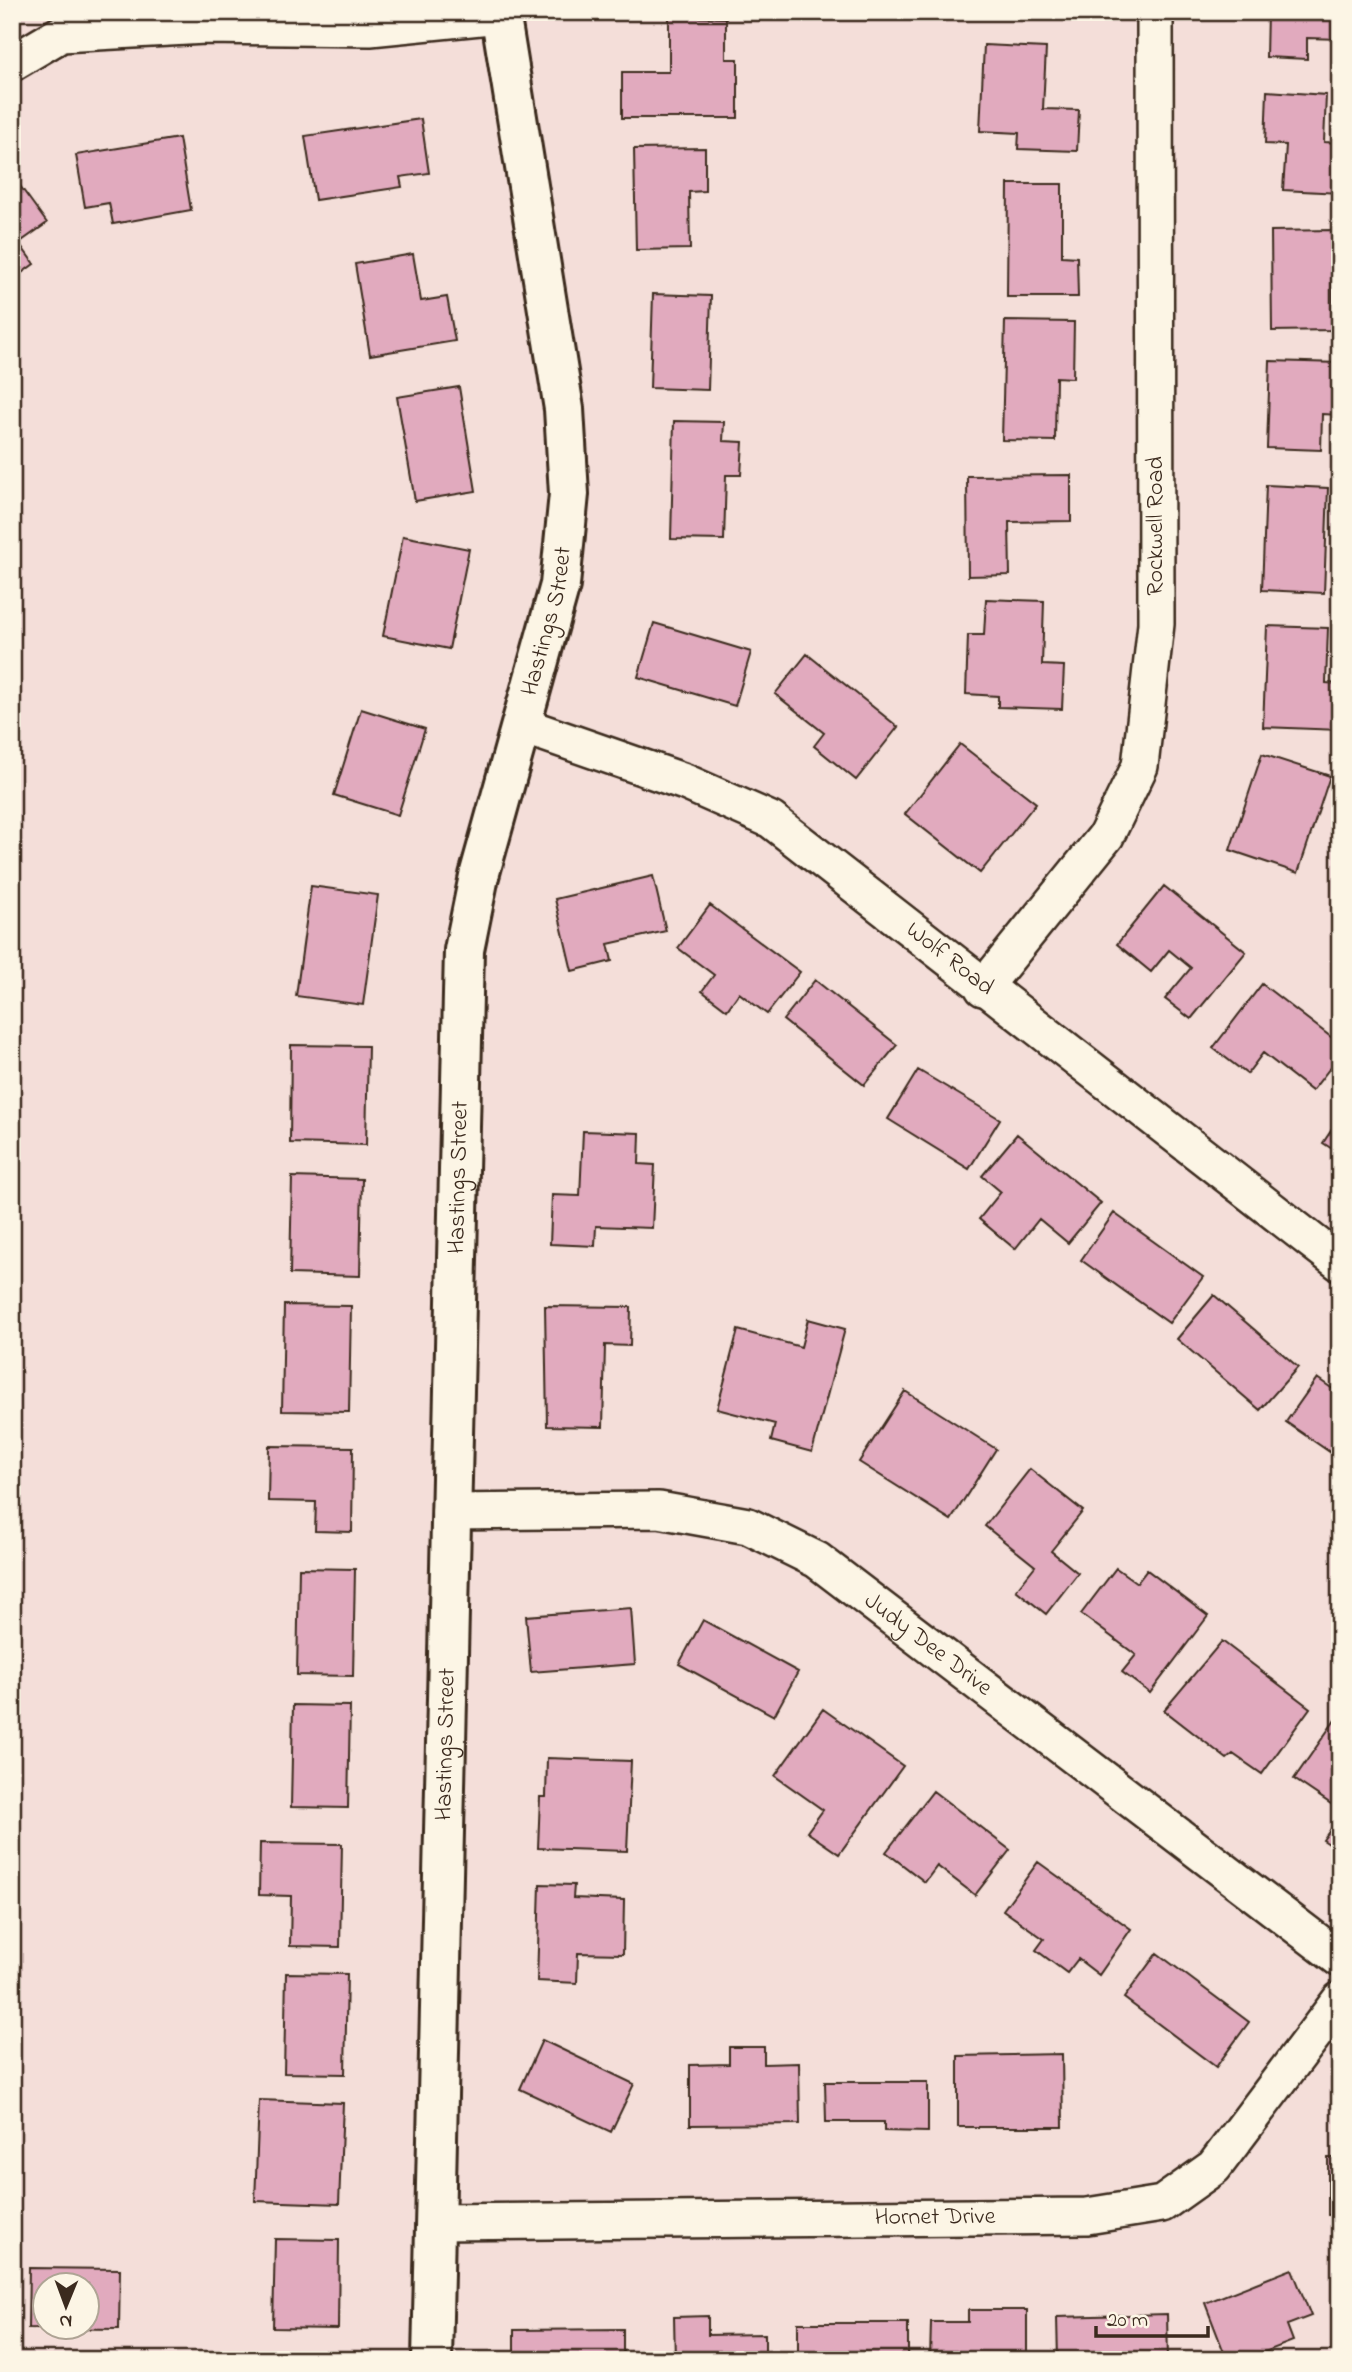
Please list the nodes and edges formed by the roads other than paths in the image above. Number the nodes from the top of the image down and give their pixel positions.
1 (1156, 12) edge
2 (500, 14) edge
3 (12, 63) edge
4 (521, 725) junction
5 (983, 988) junction
6 (1340, 1263) edge
7 (450, 1512) junction
8 (1340, 1959) edge
9 (1340, 2000) edge
10 (435, 2222) junction
11 (432, 2360) edge

1 - 5 street, Rockwell Road
2 - 3 street
2 - 4 street, Hastings Street
4 - 5 street, Wolf Road
4 - 7 street, Hastings Street
5 - 6 street, Wolf Road
7 - 8 street, Judy Dee Drive
7 - 10 street, Hastings Street
9 - 10 street, Hornet Drive
10 - 11 street, Hastings Street

